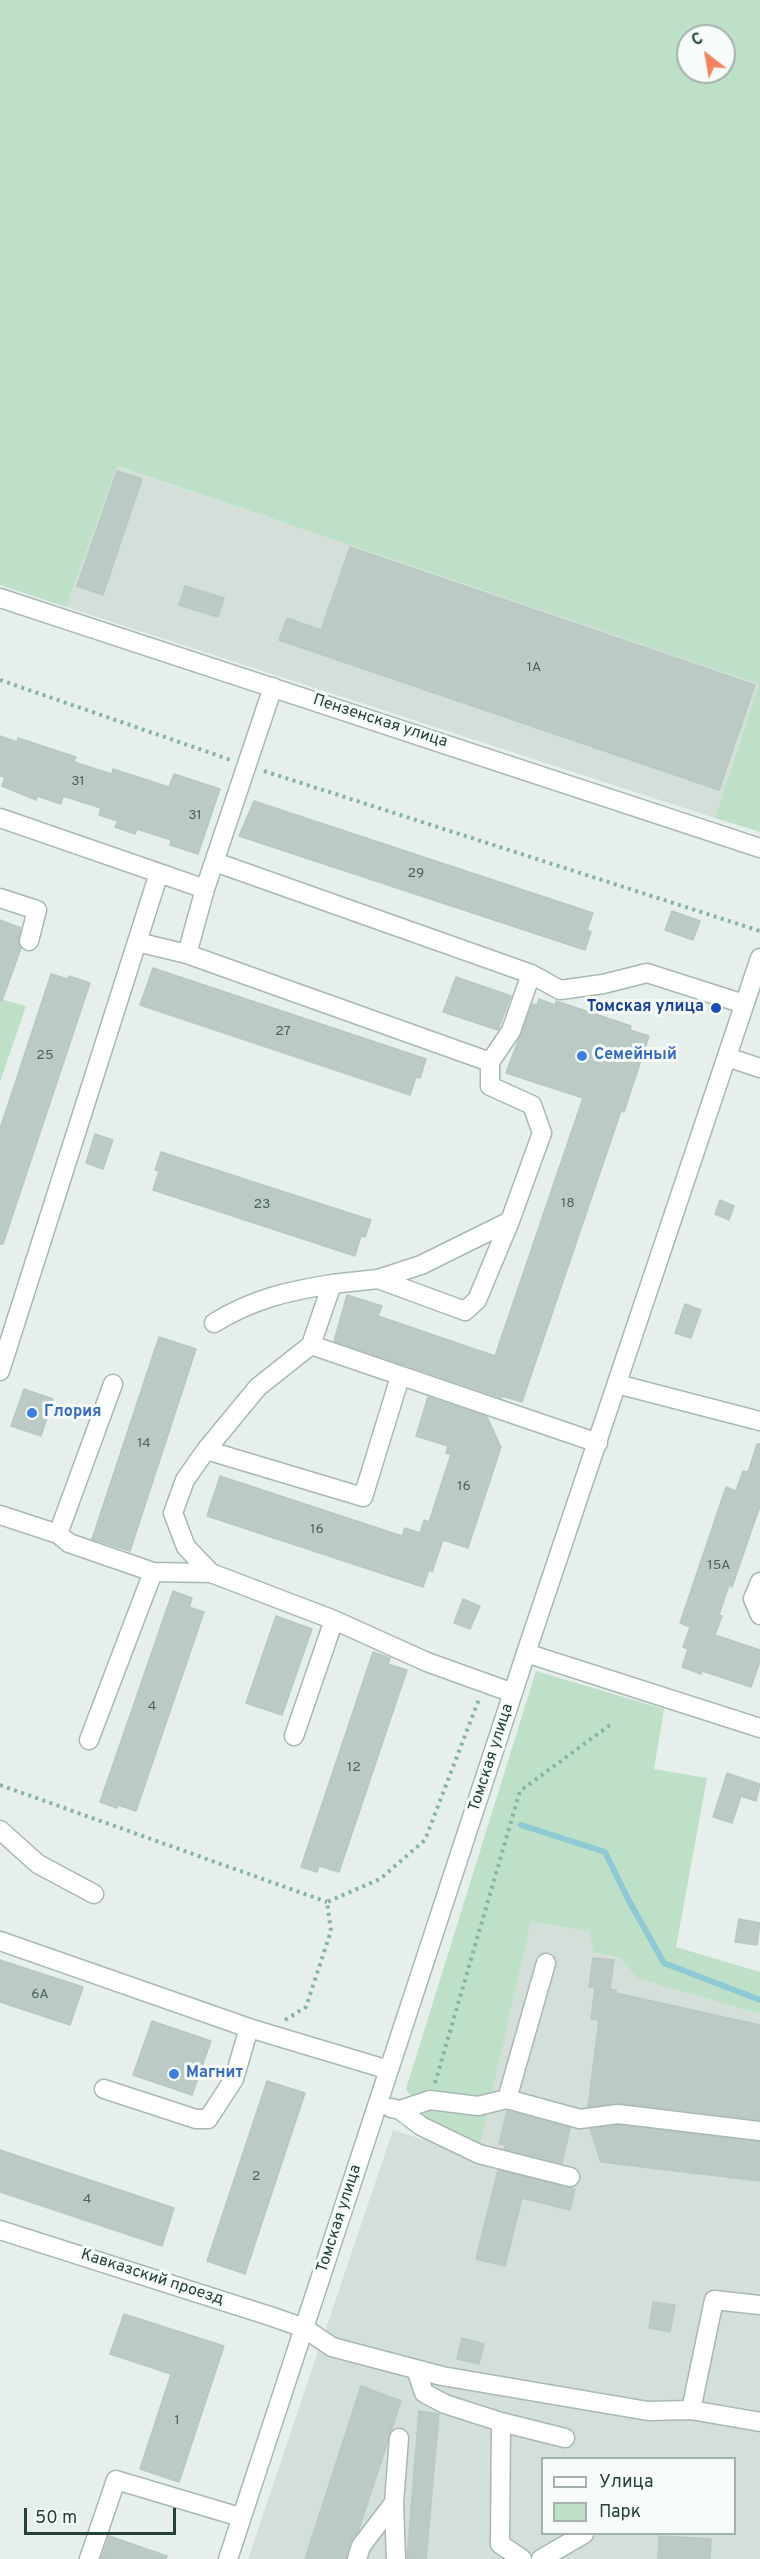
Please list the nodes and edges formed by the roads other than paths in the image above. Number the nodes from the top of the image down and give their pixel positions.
1 (0, 598) edge
2 (273, 687) junction
3 (0, 818) edge
4 (760, 848) edge
5 (215, 862) junction
6 (159, 873) junction
7 (206, 889) junction
8 (0, 898) edge
9 (29, 941) dead end
10 (137, 942) junction
11 (187, 954) junction
12 (759, 965) edge
13 (531, 974) junction
14 (744, 1004) junction
15 (727, 1058) junction
16 (490, 1062) junction
17 (760, 1068) edge
18 (510, 1221) junction
19 (378, 1279) junction
20 (332, 1284) junction
21 (214, 1323) dead end
22 (311, 1345) junction
23 (0, 1371) edge
24 (400, 1377) junction
25 (113, 1384) dead end
26 (617, 1384) junction
27 (760, 1421) edge
28 (598, 1443) junction
29 (206, 1450) junction
30 (0, 1515) edge
31 (58, 1534) junction
32 (153, 1572) junction
33 (211, 1573) junction
34 (760, 1582) edge
35 (760, 1615) edge
36 (334, 1620) junction
37 (526, 1653) junction
38 (513, 1693) junction
39 (760, 1728) edge
40 (294, 1736) dead end
41 (89, 1740) dead end
42 (0, 1830) edge
43 (94, 1894) dead end
44 (0, 1941) edge
45 (546, 1962) dead end
46 (258, 2030) junction
47 (389, 2070) junction
48 (104, 2089) dead end
49 (507, 2099) junction
50 (377, 2106) junction
51 (400, 2110) junction
52 (760, 2131) edge
53 (570, 2177) dead end
54 (0, 2230) edge
55 (760, 2305) edge
56 (304, 2328) junction
57 (416, 2369) junction
58 (691, 2410) junction
59 (501, 2422) junction
60 (760, 2422) edge
61 (399, 2438) dead end
62 (565, 2438) dead end
63 (394, 2503) junction
64 (240, 2517) junction
65 (582, 2535) edge
66 (89, 2559) edge
67 (228, 2559) edge
68 (357, 2559) edge
69 (396, 2559) edge
70 (522, 2559) edge
71 (541, 2559) edge

1 - 2 street, Пензенская улица
2 - 4 street, Пензенская улица
2 - 5 street
3 - 6 street
5 - 7 street
5 - 13 street
6 - 7 street
6 - 10 street
7 - 11 street
8 - 9 street
10 - 11 street
10 - 23 street
11 - 16 street
12 - 14 street, Томская улица
13 - 14 street
13 - 16 street
14 - 15 street, Томская улица
15 - 17 street
15 - 26 street, Томская улица
16 - 18 street
18 - 19 street
18 - 19 street
19 - 20 street
20 - 21 street
20 - 22 street
22 - 24 street
22 - 29 street
24 - 28 street
24 - 29 street
25 - 31 street
26 - 27 street
26 - 28 street, Томская улица
28 - 37 street, Томская улица
29 - 33 street
30 - 31 street
31 - 32 street
32 - 33 street
32 - 41 street
33 - 36 street
34 - 35 street
36 - 38 street
36 - 40 street
37 - 38 street, Томская улица
37 - 39 street
38 - 47 street, Томская улица
42 - 43 street
44 - 46 street
45 - 49 street
46 - 47 street
46 - 48 street
47 - 50 street, Томская улица
49 - 51 street
49 - 52 street
50 - 51 street
50 - 56 street, Томская улица
51 - 53 street
54 - 56 street, Кавказский проезд
55 - 58 street
56 - 57 street, Кавказский проезд
56 - 64 street, Томская улица
57 - 58 street, Кавказский проезд
57 - 59 street
58 - 60 street, Кавказский проезд
59 - 62 street
59 - 70 street
61 - 63 street
63 - 68 street
63 - 69 street
64 - 66 street
64 - 67 street, Томская улица
65 - 71 street

